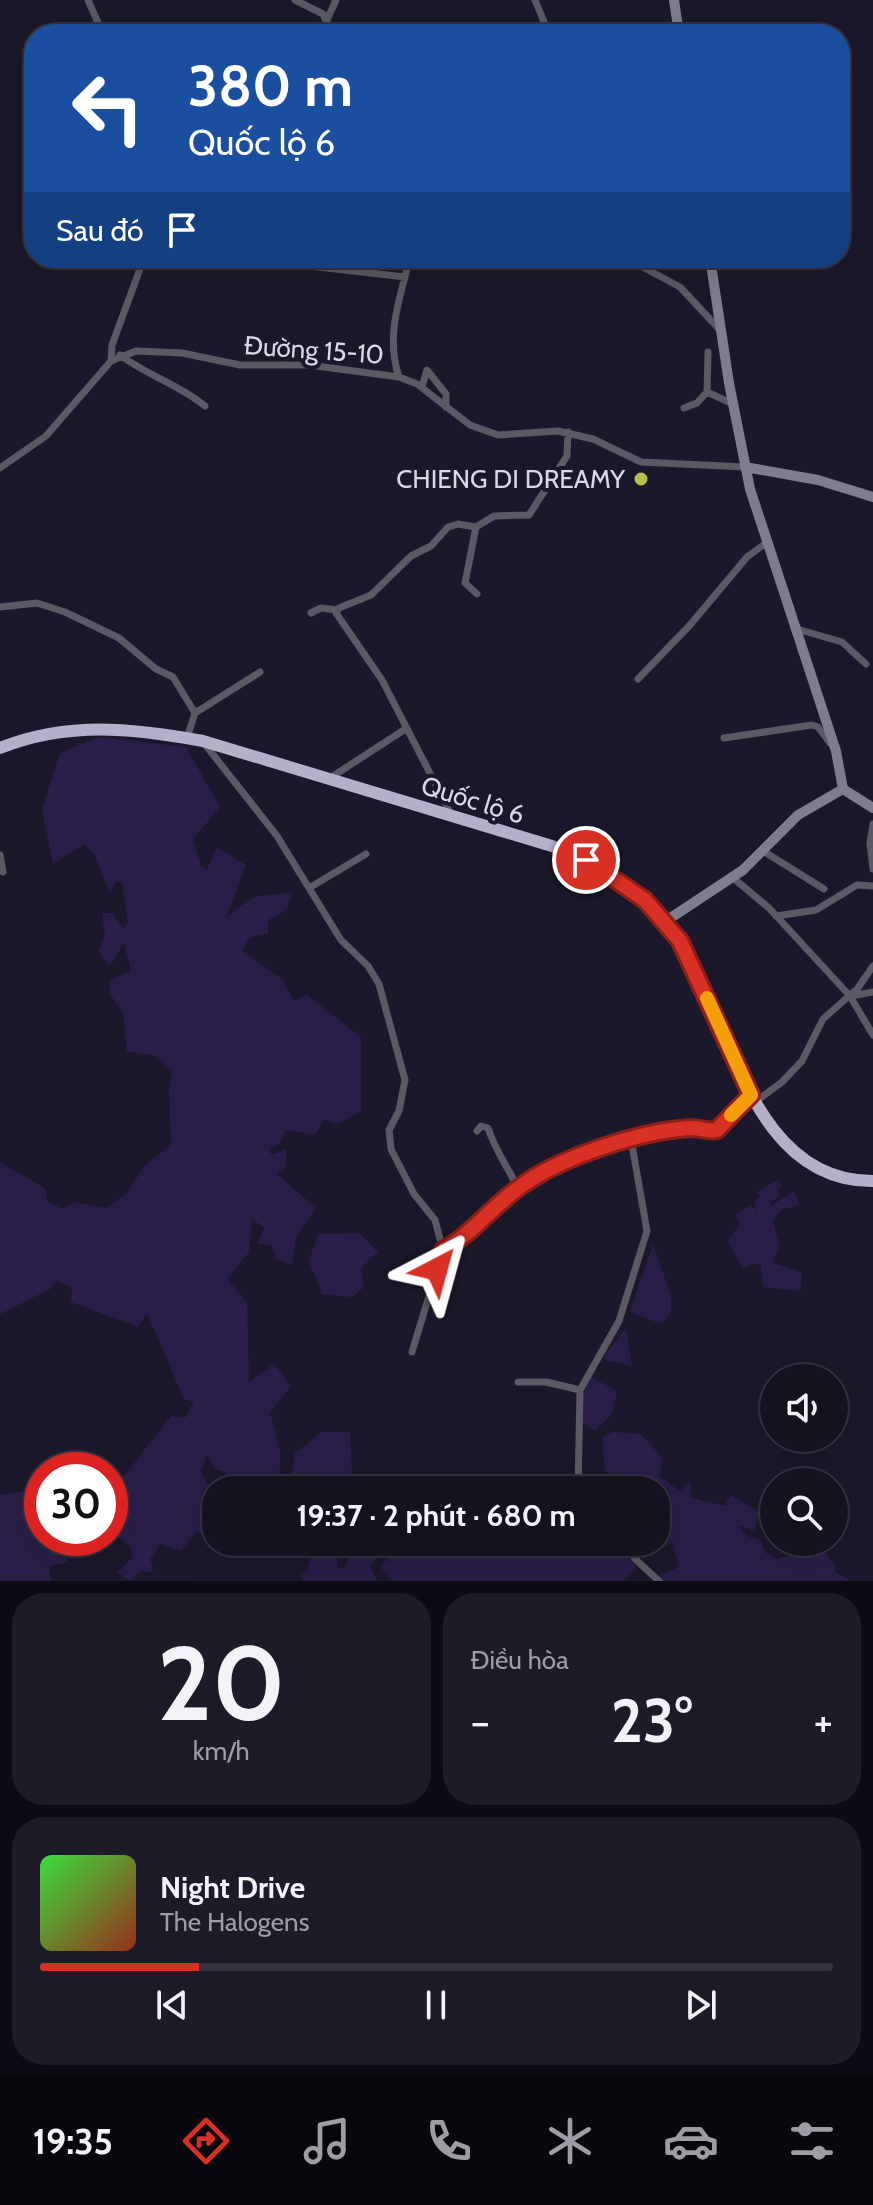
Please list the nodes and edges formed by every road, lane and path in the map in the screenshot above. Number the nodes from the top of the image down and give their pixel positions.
1 (88, 0) edge
2 (295, 0) edge
3 (336, 0) edge
4 (535, 0) edge
5 (675, 1) edge
6 (327, 20) junction
7 (99, 24) edge
8 (328, 24) edge
9 (545, 24) edge
10 (678, 24) edge
11 (140, 268) edge
12 (327, 268) edge
13 (407, 268) edge
14 (645, 268) edge
15 (712, 268) edge
16 (405, 277) junction
17 (721, 331) junction
18 (708, 352) dead end
19 (120, 355) junction
20 (111, 361) junction
21 (399, 377) junction
22 (422, 387) junction
23 (707, 392) junction
24 (733, 404) junction
25 (205, 406) dead end
26 (446, 407) junction
27 (684, 408) dead end
28 (568, 432) junction
29 (745, 467) junction
30 (0, 468) edge
31 (873, 497) edge
32 (476, 527) junction
33 (766, 543) junction
34 (477, 594) dead end
35 (0, 607) edge
36 (337, 610) junction
37 (311, 613) dead end
38 (797, 629) junction
39 (866, 664) dead end
40 (260, 672) dead end
41 (638, 679) dead end
42 (195, 713) junction
43 (407, 728) junction
44 (187, 738) junction
45 (724, 738) dead end
46 (203, 741) junction
47 (1, 745) edge
48 (836, 751) junction
49 (330, 778) junction
50 (843, 789) junction
51 (873, 808) edge
52 (453, 818) junction
53 (873, 824) edge
54 (763, 851) junction
55 (366, 854) dead end
56 (0, 855) edge
57 (873, 869) edge
58 (3, 872) dead end
59 (732, 877) junction
60 (873, 886) edge
61 (309, 888) junction
62 (824, 889) dead end
63 (776, 916) junction
64 (666, 921) junction
65 (873, 966) edge
66 (873, 992) edge
67 (850, 996) junction
68 (873, 1035) edge
69 (753, 1098) junction
70 (477, 1131) dead end
71 (631, 1139) junction
72 (873, 1181) edge
73 (518, 1188) junction
74 (443, 1250) junction
75 (412, 1352) dead end
76 (518, 1382) dead end
77 (580, 1390) junction
78 (578, 1476) edge
79 (633, 1556) edge
80 (659, 1581) edge

1 - 7 street
2 - 6 street
3 - 6 street
4 - 9 street
5 - 10 street
6 - 8 street
11 - 20 street
12 - 16 street
13 - 16 street
14 - 17 street
15 - 17 street
16 - 21 street
17 - 24 street
18 - 23 street
19 - 20 street, Đường 15-10
19 - 21 street, Đường 15-10
19 - 25 street
20 - 30 street, Đường 15-10
21 - 22 street, Đường 15-10
22 - 26 street, Đường 15-10
22 - 26 street
23 - 24 street
23 - 27 street
24 - 29 street
26 - 28 street, Đường 15-10
28 - 29 street, Đường 15-10
28 - 32 street
29 - 31 street
29 - 33 street
32 - 34 street
32 - 36 street
33 - 38 street
33 - 41 street
35 - 42 street
36 - 37 street
36 - 43 street
38 - 39 street
38 - 48 street
40 - 42 street
42 - 44 street
43 - 49 street
43 - 52 street
44 - 46 highway, Quốc lộ 6
44 - 47 highway, Quốc lộ 6
45 - 48 street
46 - 49 highway, Quốc lộ 6
46 - 61 street
48 - 50 street
49 - 52 highway, Quốc lộ 6
50 - 51 street
50 - 54 street
52 - 64 highway, Quốc lộ 6
53 - 57 street
54 - 59 street
54 - 62 street
55 - 61 street
56 - 58 street
59 - 63 street
59 - 64 street
60 - 63 street
61 - 74 street
63 - 67 street
64 - 69 highway, Quốc lộ 6
65 - 67 street
66 - 67 street
67 - 68 street
67 - 69 street
69 - 71 street
69 - 72 highway, Quốc lộ 6
70 - 73 street
71 - 73 street
71 - 77 street
73 - 74 street
74 - 75 street
76 - 77 street
77 - 78 street
79 - 80 street

